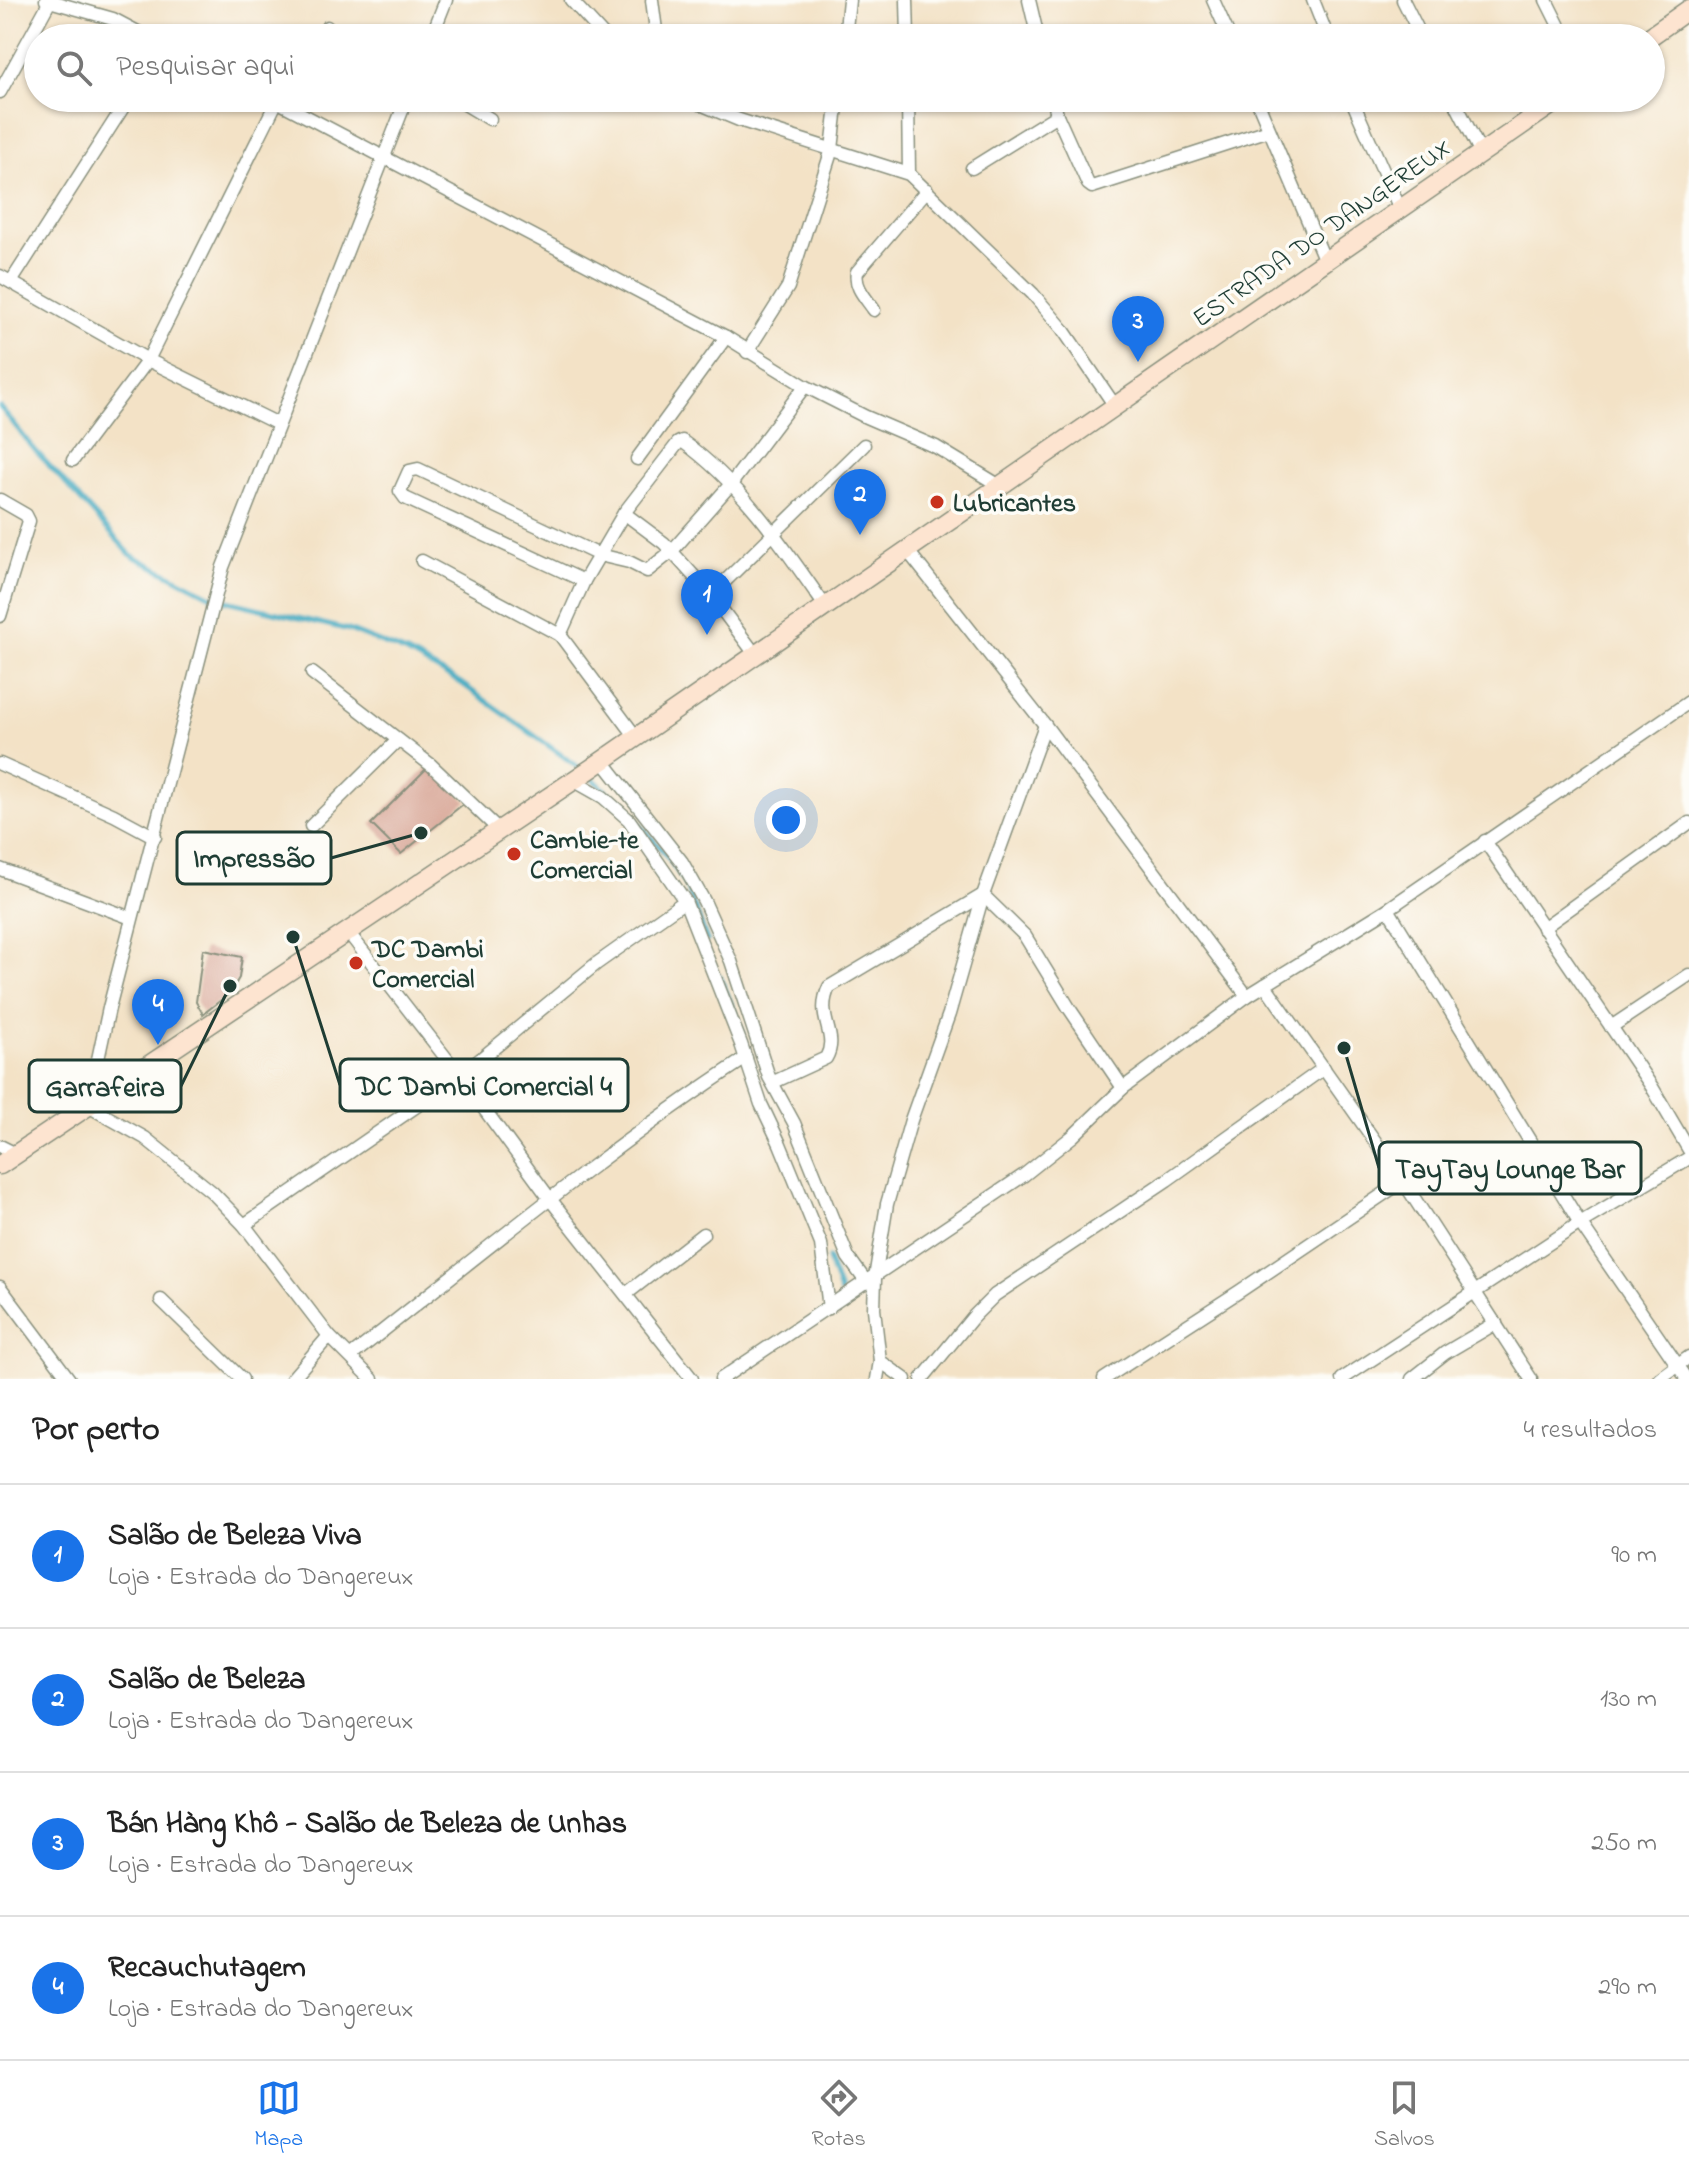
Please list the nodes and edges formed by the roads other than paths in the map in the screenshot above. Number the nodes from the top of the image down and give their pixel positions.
1 (446, 0) edge
2 (571, 0) edge
3 (652, 0) edge
4 (849, 0) edge
5 (907, 0) edge
6 (1029, 0) edge
7 (1213, 0) edge
8 (1313, 0) edge
9 (1403, 0) edge
10 (1546, 0) edge
11 (48, 1) edge
12 (1689, 9) edge
13 (36, 24) edge
14 (122, 24) edge
15 (437, 24) edge
16 (586, 24) edge
17 (655, 24) edge
18 (846, 24) edge
19 (908, 24) edge
20 (1035, 24) edge
21 (1224, 24) edge
22 (1322, 24) edge
23 (1415, 24) edge
24 (1558, 24) edge
25 (1665, 26) edge
26 (24, 46) edge
27 (0, 92) edge
28 (119, 112) edge
29 (268, 112) edge
30 (309, 112) edge
31 (401, 112) edge
32 (478, 112) edge
33 (720, 112) edge
34 (836, 112) edge
35 (908, 112) edge
36 (1056, 112) edge
37 (1262, 112) edge
38 (1357, 112) edge
39 (1460, 112) edge
40 (1541, 112) edge
41 (1057, 115) junction
42 (490, 119) dead end
43 (1269, 130) junction
44 (832, 149) junction
45 (1481, 153) junction
46 (383, 158) junction
47 (972, 168) dead end
48 (909, 174) junction
49 (927, 190) junction
50 (1400, 209) junction
51 (1325, 261) junction
52 (6, 279) edge
53 (874, 310) dead end
54 (726, 337) junction
55 (747, 352) junction
56 (148, 360) junction
57 (805, 386) junction
58 (1115, 406) junction
59 (278, 424) junction
60 (864, 445) dead end
61 (637, 459) dead end
62 (73, 460) dead end
63 (731, 484) junction
64 (1000, 486) junction
65 (0, 500) edge
66 (624, 513) junction
67 (774, 533) junction
68 (907, 550) junction
69 (671, 552) junction
70 (599, 555) junction
71 (422, 561) dead end
72 (584, 581) junction
73 (711, 595) junction
74 (825, 606) junction
75 (0, 616) edge
76 (560, 635) junction
77 (755, 654) junction
78 (312, 673) dead end
79 (1689, 702) edge
80 (1045, 725) junction
81 (636, 737) junction
82 (398, 740) junction
83 (0, 764) edge
84 (586, 772) junction
85 (1689, 823) edge
86 (311, 826) dead end
87 (499, 830) junction
88 (155, 837) junction
89 (1485, 841) junction
90 (0, 869) edge
91 (983, 895) junction
92 (685, 901) junction
93 (1388, 909) junction
94 (131, 918) junction
95 (1543, 928) junction
96 (348, 932) junction
97 (1689, 975) edge
98 (1265, 985) junction
99 (1247, 996) junction
100 (1611, 1027) junction
101 (746, 1058) junction
102 (1324, 1068) junction
103 (460, 1076) junction
104 (772, 1080) junction
105 (1123, 1088) junction
106 (88, 1106) junction
107 (8, 1150) edge
108 (1689, 1150) edge
109 (1689, 1158) edge
110 (0, 1165) edge
111 (1403, 1181) junction
112 (550, 1199) junction
113 (1580, 1223) junction
114 (244, 1225) junction
115 (703, 1234) dead end
116 (871, 1280) junction
117 (0, 1287) edge
118 (1473, 1293) junction
119 (626, 1294) junction
120 (161, 1300) dead end
121 (829, 1308) junction
122 (1496, 1323) junction
123 (329, 1336) junction
124 (351, 1356) junction
125 (1689, 1357) edge
126 (880, 1361) junction
127 (1678, 1366) junction
128 (69, 1379) edge
129 (242, 1379) edge
130 (292, 1379) edge
131 (372, 1379) edge
132 (692, 1379) edge
133 (721, 1379) edge
134 (877, 1379) edge
135 (905, 1379) edge
136 (922, 1379) edge
137 (1104, 1379) edge
138 (1342, 1379) edge
139 (1412, 1379) edge
140 (1531, 1379) edge
141 (1659, 1379) edge
142 (1687, 1379) edge

1 - 15 street
2 - 16 street
3 - 17 street
4 - 18 street
5 - 19 street
6 - 20 street
7 - 21 street
8 - 22 street
9 - 23 street
10 - 24 street
11 - 13 street
11 - 14 street
12 - 25 main road
26 - 27 street
28 - 52 street
29 - 56 street
30 - 46 street
31 - 46 street
32 - 42 street
33 - 44 street
34 - 44 street
35 - 48 street
36 - 41 street
37 - 43 street
38 - 50 street
39 - 45 street
40 - 45 main road, ESTRADA DO DANGEREUX
41 - 43 street
41 - 47 street
43 - 51 street
44 - 48 street
44 - 55 street
45 - 50 main road, ESTRADA DO DANGEREUX
46 - 54 street
46 - 59 street
48 - 49 street
49 - 53 street
49 - 58 street
50 - 51 main road, ESTRADA DO DANGEREUX
51 - 58 main road, ESTRADA DO DANGEREUX
52 - 56 street
54 - 55 street
54 - 61 street
55 - 57 street
56 - 59 street
56 - 62 street
57 - 63 street
57 - 64 street
58 - 64 main road, ESTRADA DO DANGEREUX
59 - 88 street
60 - 67 street
63 - 66 street
63 - 67 street
63 - 69 street
64 - 68 main road, ESTRADA DO DANGEREUX
65 - 75 street
66 - 69 street
66 - 70 street
67 - 73 street
67 - 74 street
68 - 74 main road, ESTRADA DO DANGEREUX
68 - 80 street
69 - 70 street
69 - 73 street
70 - 72 street
70 - 72 street
71 - 76 street
72 - 76 street
73 - 77 street
74 - 77 main road, ESTRADA DO DANGEREUX
76 - 81 street
77 - 81 main road, ESTRADA DO DANGEREUX
78 - 82 street
79 - 89 street
80 - 91 street
80 - 99 street
81 - 84 main road, ESTRADA DO DANGEREUX
82 - 86 street
82 - 87 street
83 - 88 street
84 - 87 main road, ESTRADA DO DANGEREUX
84 - 92 street
84 - 104 street
85 - 95 street
87 - 96 main road, ESTRADA DO DANGEREUX
88 - 94 street
89 - 93 street
89 - 95 street
90 - 94 street
91 - 104 street
91 - 105 street
91 - 116 street
92 - 101 street
92 - 103 street
93 - 98 street
93 - 113 street
94 - 106 street
95 - 100 street
96 - 103 street
96 - 106 main road, ESTRADA DO DANGEREUX
97 - 100 street
98 - 99 street
98 - 102 street
99 - 105 street
100 - 108 street
101 - 112 street
101 - 121 street
102 - 111 street
102 - 136 street
103 - 112 street
103 - 114 street
104 - 116 street
105 - 116 street
106 - 107 main road, ESTRADA DO DANGEREUX
106 - 114 street
107 - 110 main road, ESTRADA DO DANGEREUX
109 - 113 street
111 - 118 street
111 - 137 street
112 - 119 street
112 - 124 street
113 - 118 street
113 - 127 street
114 - 123 street
115 - 119 street
116 - 121 street
116 - 126 street
117 - 128 street
118 - 122 street
118 - 138 street
119 - 132 street
120 - 129 street
121 - 133 street
122 - 139 street
122 - 140 street
123 - 124 street
123 - 130 street
124 - 131 street
125 - 127 street
126 - 134 street
126 - 135 street
127 - 141 street
127 - 142 street

